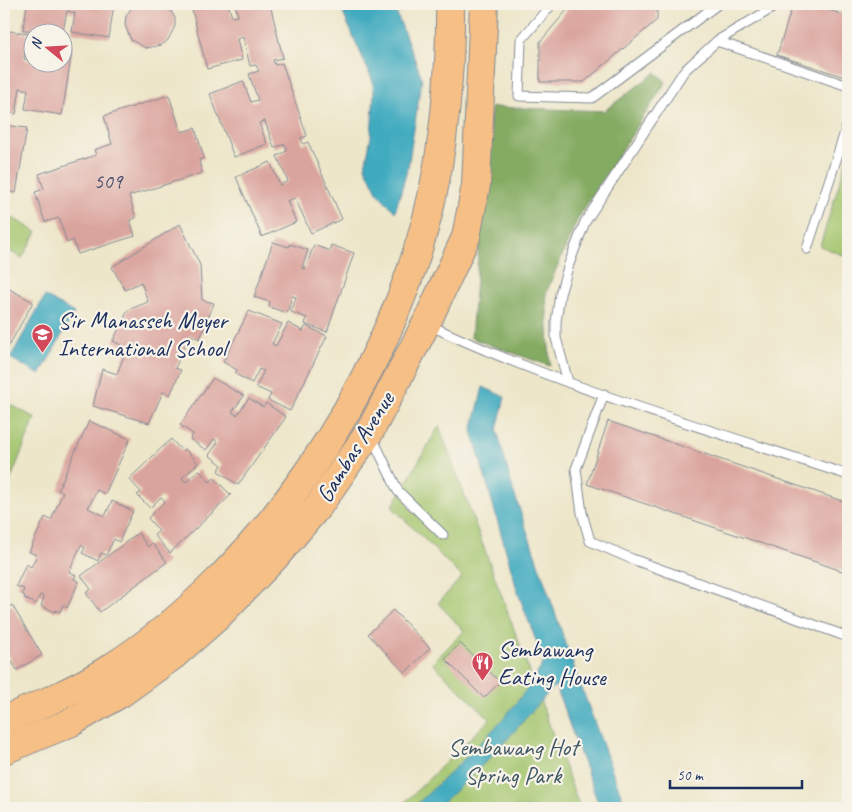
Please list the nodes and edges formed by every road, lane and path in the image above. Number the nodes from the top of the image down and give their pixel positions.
1 (552, 4) edge
2 (718, 4) edge
3 (779, 4) edge
4 (844, 4) edge
5 (450, 5) edge
6 (848, 5) edge
7 (488, 8) edge
8 (717, 41) junction
9 (848, 86) edge
10 (848, 123) edge
11 (807, 249) dead end
12 (426, 324) junction
13 (568, 382) junction
14 (604, 394) junction
15 (370, 431) junction
16 (848, 476) edge
17 (442, 535) dead end
18 (848, 637) edge
19 (4, 720) edge
20 (4, 750) edge

1 - 2 lane
3 - 8 lane
4 - 6 lane
5 - 19 main road, Gambas Avenue
7 - 12 main road, Gambas Avenue
8 - 9 lane
8 - 13 lane
10 - 11 lane
12 - 13 lane
12 - 15 main road, Gambas Avenue
13 - 14 lane
14 - 16 lane
14 - 18 lane
15 - 17 lane
15 - 20 main road, Gambas Avenue

